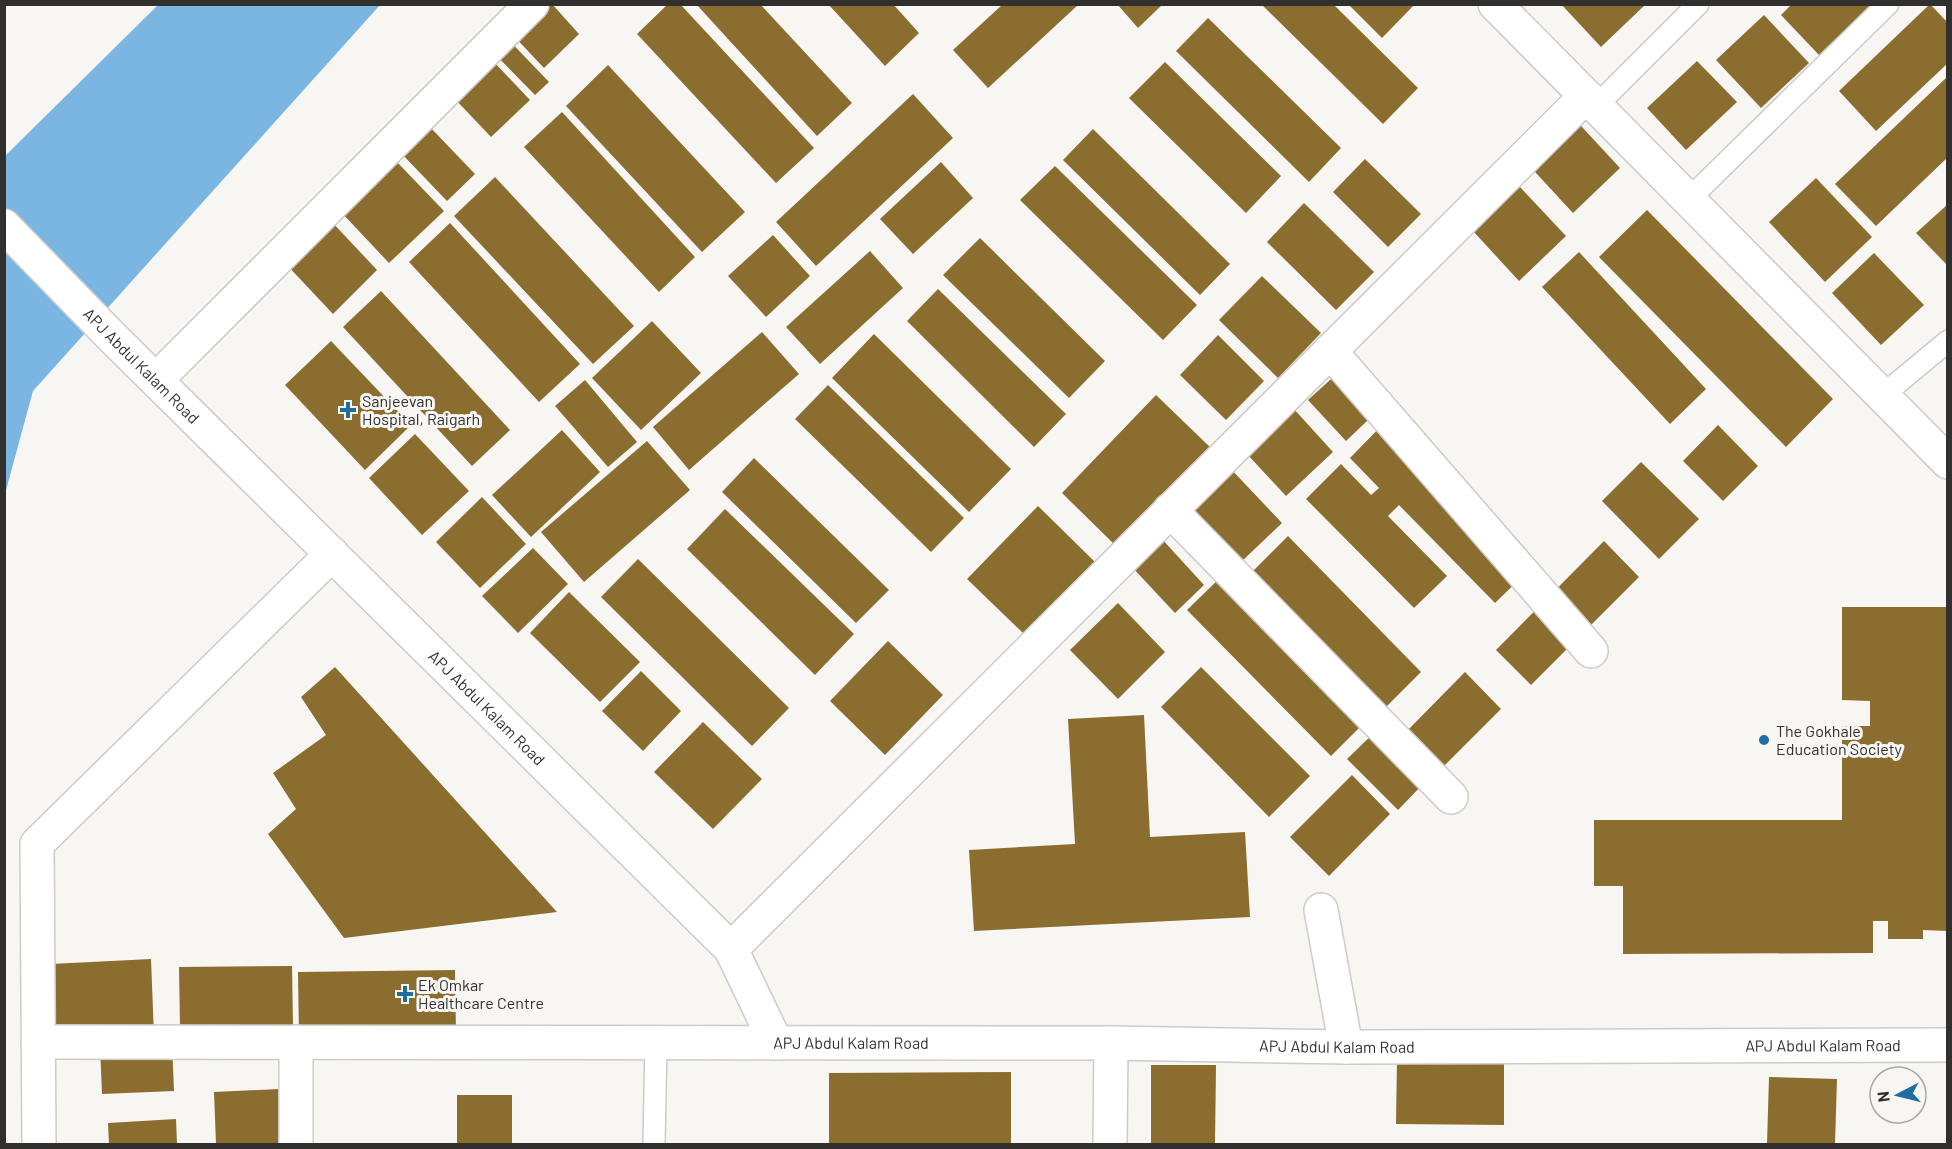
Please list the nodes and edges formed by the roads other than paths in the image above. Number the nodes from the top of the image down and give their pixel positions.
1 (532, 4) edge
2 (1495, 4) edge
3 (1698, 4) edge
4 (1888, 4) edge
5 (1591, 101) junction
6 (1688, 200) junction
7 (4, 226) edge
8 (1947, 341) edge
9 (1330, 351) junction
10 (156, 380) junction
11 (1883, 395) junction
12 (1947, 462) edge
13 (1170, 510) junction
14 (332, 554) junction
15 (1591, 651) dead end
16 (1451, 797) dead end
17 (1321, 910) dead end
18 (731, 948) junction
19 (38, 1042) junction
20 (296, 1042) junction
21 (656, 1043) junction
22 (776, 1043) junction
23 (1111, 1043) junction
24 (1947, 1045) edge
25 (1346, 1047) junction
26 (39, 1144) edge
27 (297, 1144) edge
28 (654, 1144) edge
29 (1110, 1144) edge

1 - 10 street
2 - 5 street
3 - 5 lane
4 - 6 lane
5 - 6 street
5 - 9 street
6 - 11 street
7 - 10 street, APJ Abdul Kalam Road
8 - 11 lane
9 - 13 street
9 - 15 street
10 - 14 street, APJ Abdul Kalam Road
11 - 12 street
13 - 16 street
13 - 18 street
14 - 18 street, APJ Abdul Kalam Road
14 - 19 street
17 - 25 street
18 - 22 street, APJ Abdul Kalam Road
19 - 20 street
19 - 26 street
20 - 21 street
20 - 27 street
21 - 22 street
21 - 28 lane
22 - 23 street, APJ Abdul Kalam Road
23 - 25 street, APJ Abdul Kalam Road
23 - 29 street
24 - 25 street, APJ Abdul Kalam Road

